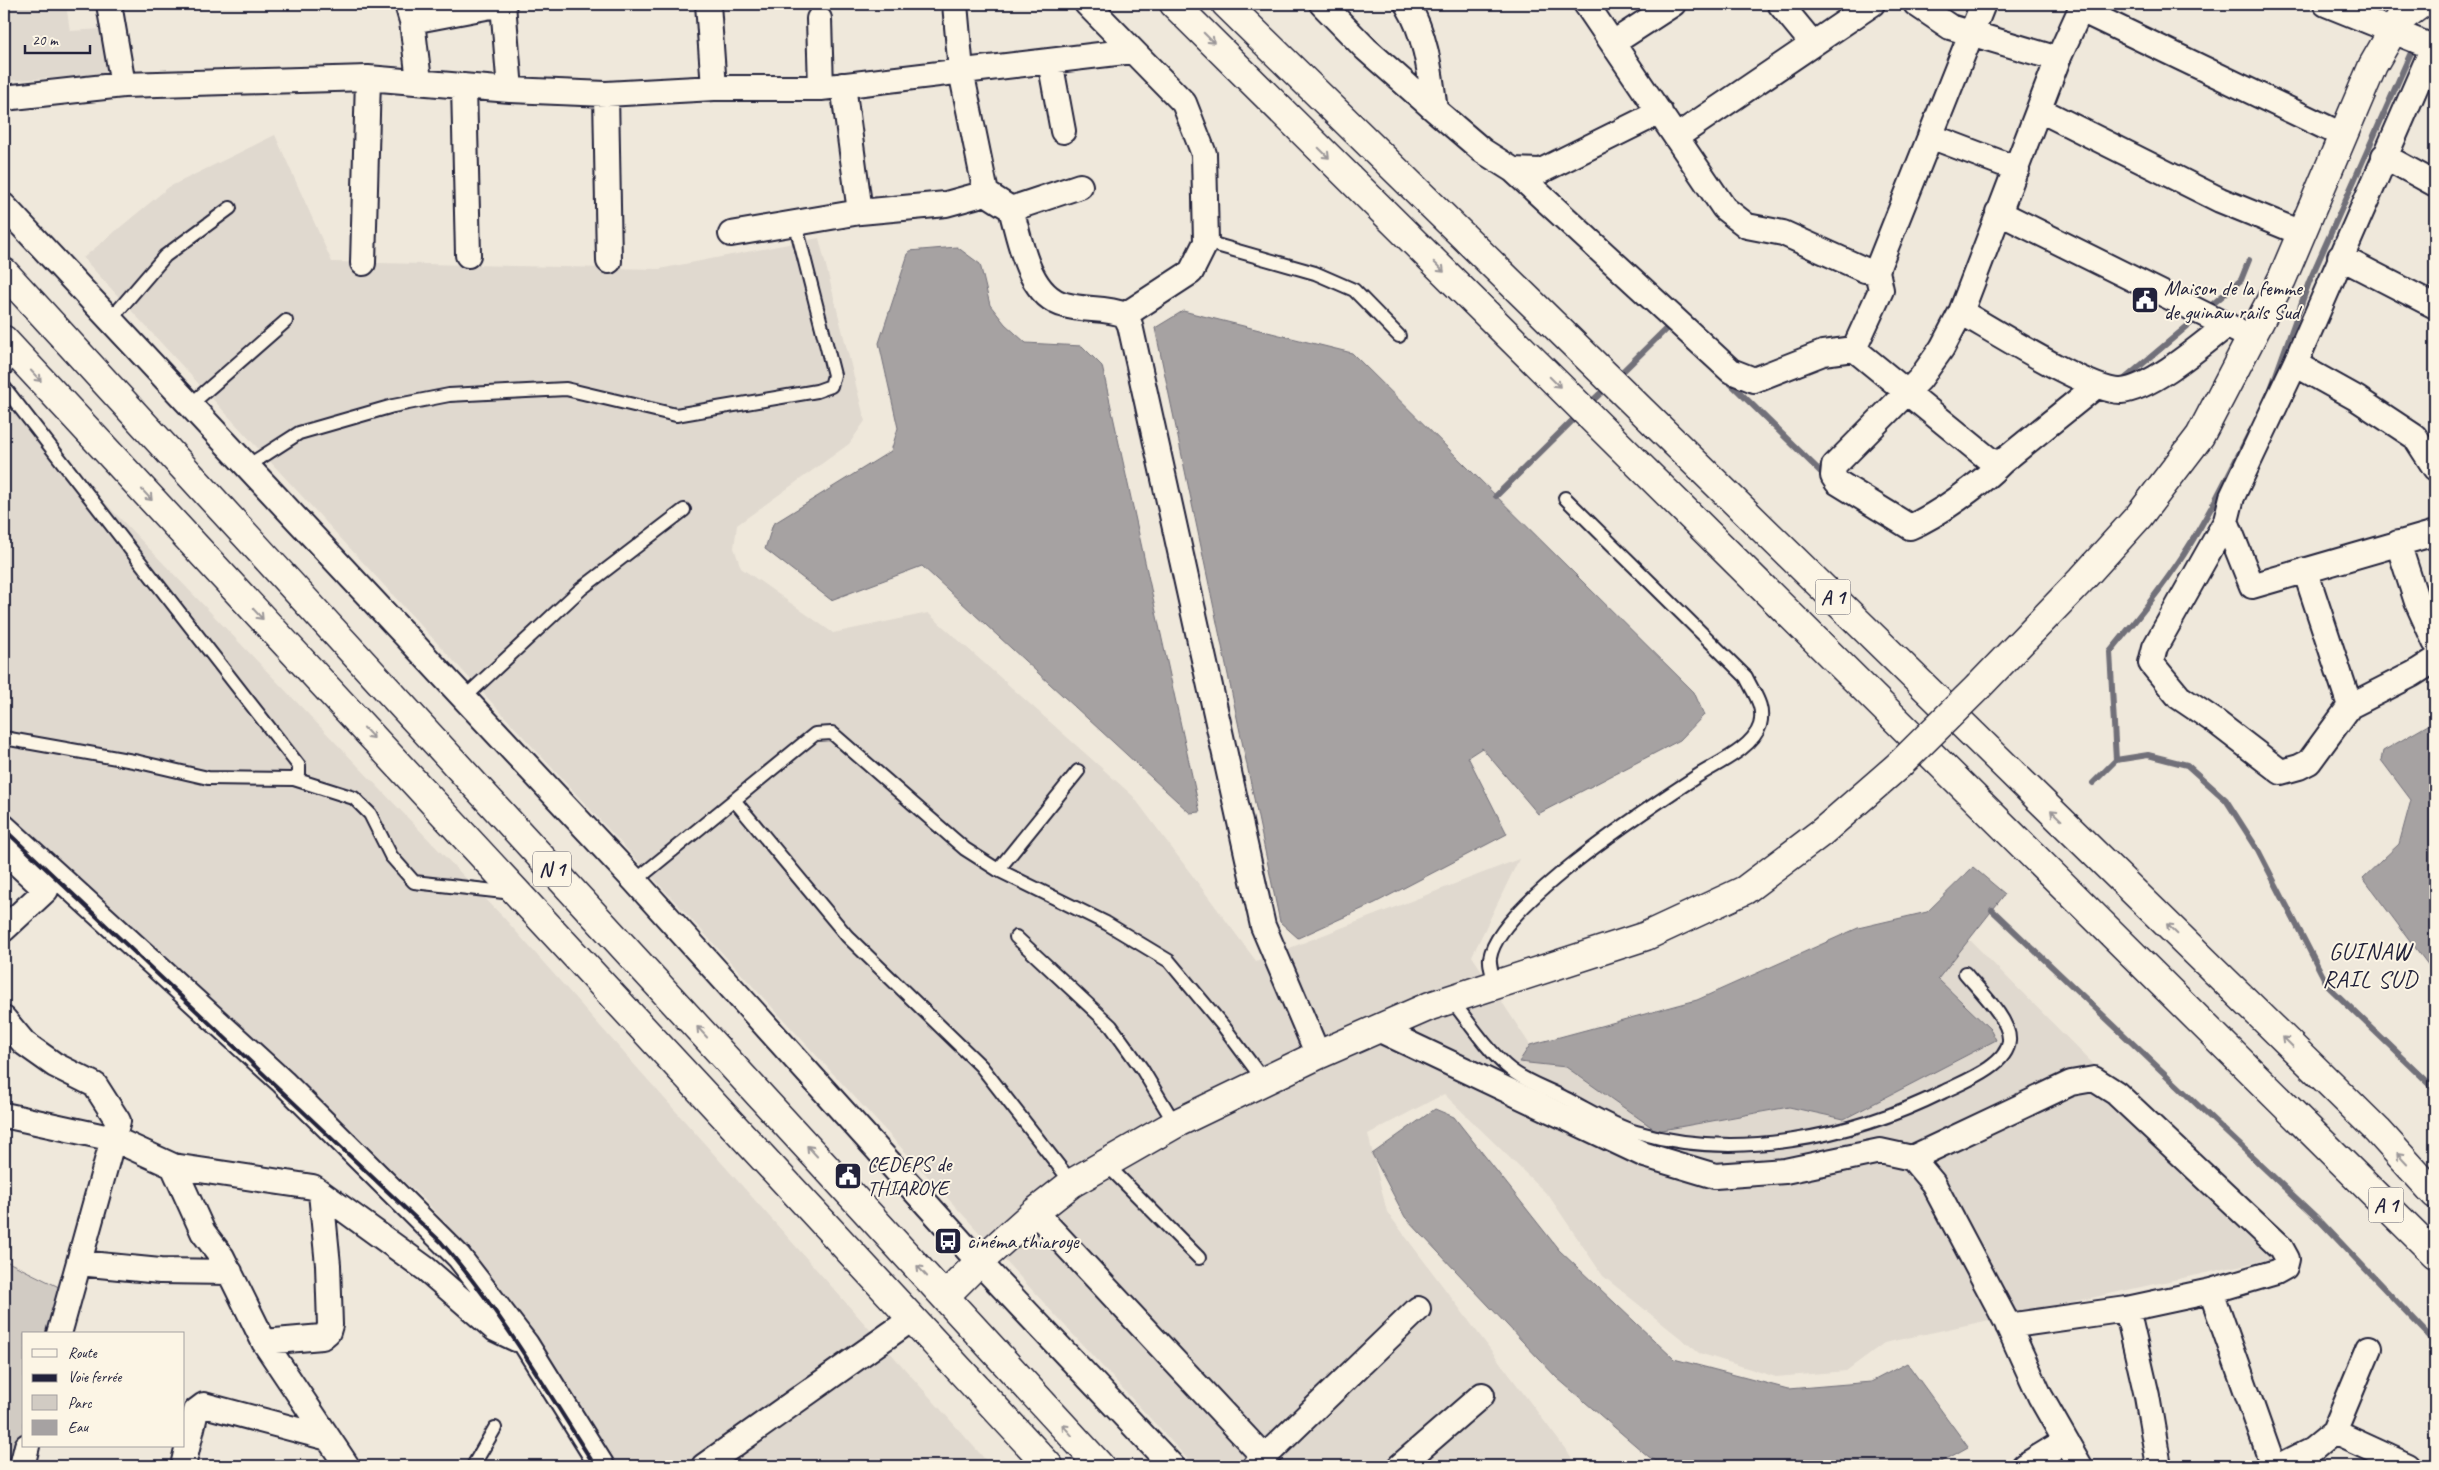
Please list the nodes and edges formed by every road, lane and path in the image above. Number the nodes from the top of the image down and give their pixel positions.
1 (109, 4) edge
2 (502, 4) edge
3 (708, 4) edge
4 (955, 4) edge
5 (1086, 4) edge
6 (1174, 4) edge
7 (1226, 4) edge
8 (1322, 4) edge
9 (1407, 4) edge
10 (1586, 4) edge
11 (1673, 4) edge
12 (1780, 4) edge
13 (1872, 4) edge
14 (1916, 4) edge
15 (1983, 4) edge
16 (2326, 4) edge
17 (2421, 4) edge
18 (2082, 7) edge
19 (2355, 9) edge
20 (410, 12) edge
21 (819, 19) dead end
22 (2393, 30) junction
23 (1972, 34) junction
24 (1613, 44) junction
25 (1813, 44) junction
26 (2434, 48) edge
27 (1133, 51) junction
28 (2058, 59) junction
29 (1050, 61) junction
30 (961, 71) junction
31 (368, 78) junction
32 (419, 81) junction
33 (123, 85) junction
34 (464, 86) junction
35 (832, 86) junction
36 (714, 88) junction
37 (510, 90) junction
38 (606, 94) junction
39 (4, 98) edge
40 (1434, 110) junction
41 (2040, 110) junction
42 (1660, 112) junction
43 (1063, 131) dead end
44 (1930, 136) junction
45 (2342, 136) junction
46 (1676, 137) junction
47 (2384, 156) junction
48 (2017, 169) junction
49 (1513, 170) junction
50 (2435, 184) edge
51 (1080, 186) dead end
52 (986, 193) junction
53 (4, 206) edge
54 (230, 208) dead end
55 (1011, 209) junction
56 (860, 212) junction
57 (1998, 212) junction
58 (795, 222) junction
59 (2301, 233) junction
60 (731, 234) dead end
61 (1206, 242) junction
62 (468, 255) dead end
63 (2340, 257) junction
64 (609, 262) dead end
65 (363, 263) dead end
66 (1877, 271) junction
67 (4, 272) edge
68 (2435, 306) edge
69 (1961, 312) junction
70 (1125, 315) junction
71 (110, 320) junction
72 (286, 321) dead end
73 (2227, 325) junction
74 (1398, 336) dead end
75 (2253, 338) junction
76 (1854, 349) junction
77 (8, 355) edge
78 (2295, 364) junction
79 (4, 386) edge
80 (2096, 386) junction
81 (1905, 393) junction
82 (189, 406) junction
83 (2002, 462) junction
84 (246, 467) junction
85 (2435, 468) edge
86 (1565, 498) dead end
87 (684, 510) dead end
88 (2226, 521) junction
89 (2435, 534) edge
90 (2398, 543) junction
91 (2305, 570) junction
92 (2435, 642) edge
93 (2435, 660) edge
94 (463, 698) junction
95 (2350, 706) junction
96 (4, 738) edge
97 (1078, 771) dead end
98 (294, 779) junction
99 (734, 800) junction
100 (4, 826) edge
101 (4, 851) edge
102 (998, 870) junction
103 (635, 881) junction
104 (518, 894) junction
105 (4, 928) edge
106 (1016, 937) dead end
107 (1965, 973) dead end
108 (1495, 984) junction
109 (1450, 998) junction
110 (4, 1019) edge
111 (1378, 1029) junction
112 (1318, 1054) junction
113 (1264, 1081) junction
114 (4, 1115) edge
115 (1175, 1124) junction
116 (114, 1139) junction
117 (1912, 1158) junction
118 (1106, 1164) junction
119 (173, 1166) junction
120 (1072, 1183) junction
121 (321, 1193) junction
122 (2435, 1194) edge
123 (1035, 1212) junction
124 (2435, 1254) edge
125 (1199, 1258) dead end
126 (979, 1262) junction
127 (79, 1263) junction
128 (230, 1272) junction
129 (2211, 1291) junction
130 (945, 1296) junction
131 (1418, 1309) dead end
132 (2128, 1309) junction
133 (913, 1318) junction
134 (2008, 1326) junction
135 (60, 1332) edge
136 (264, 1342) junction
137 (526, 1344) junction
138 (2369, 1348) dead end
139 (1482, 1395) dead end
140 (495, 1428) dead end
141 (2334, 1432) junction
142 (328, 1438) junction
143 (2065, 1441) junction
144 (26, 1448) edge
145 (2316, 1458) edge
146 (1260, 1462) edge
147 (22, 1466) edge
148 (183, 1466) edge
149 (347, 1466) edge
150 (473, 1466) edge
151 (602, 1466) edge
152 (704, 1466) edge
153 (1049, 1466) edge
154 (1100, 1466) edge
155 (1172, 1466) edge
156 (1400, 1466) edge
157 (2024, 1466) edge
158 (2080, 1466) edge
159 (2159, 1466) edge
160 (2273, 1466) edge
161 (2280, 1466) edge
162 (2408, 1466) edge

1 - 33 street
2 - 20 street
2 - 37 street
3 - 36 street
4 - 30 street
5 - 27 street
6 -> 124 main road, A 1
122 -> 7 main road, A 1
8 - 40 street
9 - 40 street
10 - 24 street
11 - 24 street
12 - 25 street
13 - 25 street
14 - 23 street
15 - 23 street
16 - 19 street
17 - 22 main road
18 - 28 street
18 - 45 street
19 - 22 street
20 - 32 street
21 - 35 street
22 - 26 street
22 - 45 main road
23 - 28 street
23 - 44 street
24 - 42 street
25 - 46 street
26 - 47 street
27 - 29 street
27 - 61 street
28 - 41 street
29 - 30 street
29 - 43 street
30 - 35 street
30 - 52 street
31 - 32 street
31 - 33 street
31 - 65 street
32 - 34 street
33 - 39 street
34 - 37 street
34 - 62 street
35 - 36 street
35 - 56 street
36 - 38 street
37 - 38 street
38 - 64 street
40 - 49 street
41 - 48 street
41 - 59 street
42 - 46 street
42 - 49 street
44 - 48 street
44 - 66 street
45 - 59 main road
46 - 66 street
47 - 50 street
47 - 63 street
48 - 57 street
49 - 76 street
51 - 55 street
52 - 55 street
52 - 56 street
53 - 71 street
54 - 71 lane
55 - 70 street
56 - 58 street
57 - 69 street
57 - 73 street
58 - 60 street
58 - 84 lane
59 - 75 main road
61 - 70 street
61 - 74 lane
63 - 68 street
63 - 78 street
66 - 76 street
130 -> 67 main road, N 1
69 - 80 street
69 - 81 street
70 - 112 street
71 - 82 street
72 - 82 lane
73 - 75 street
73 - 80 street
75 - 108 main road, bridge
76 - 81 street
77 -> 104 main road, N 1
78 - 85 street
78 - 88 street
79 - 98 lane
80 - 83 street
81 - 83 street
81 - 83 street
82 - 84 street
84 - 94 street
86 - 108 lane
87 - 94 lane
88 - 91 street
88 - 95 street
89 - 90 street
90 - 91 street
90 - 92 street
91 - 95 street
93 - 95 street
94 - 103 street
96 - 98 lane
97 - 102 lane
98 - 104 lane
99 - 102 lane
99 - 103 lane
99 - 120 lane
100 - 137 street
101 - 105 street
102 - 113 lane
103 - 126 street
104 - 133 main road, N 1
106 - 115 lane
107 - 109 lane
108 - 109 main road
109 - 111 main road
110 - 116 street
111 - 112 main road
111 - 117 street
112 - 113 main road
113 - 115 main road
114 - 116 street
115 - 118 main road
116 - 119 street
116 - 127 street
117 - 129 street
117 - 134 street
118 - 120 main road
118 - 125 lane
119 - 121 street
119 - 128 street
120 - 123 main road
121 - 136 street
121 - 137 street
123 - 126 main road
123 - 146 street
126 - 130 main road
126 - 155 street
127 - 128 street
127 - 135 street
128 - 136 street
129 - 132 street
129 - 160 street
154 -> 130 main road, N 1
131 - 146 street
132 - 134 street
132 - 159 street
133 - 152 street
133 - 153 main road, N 1
134 - 143 street
136 - 142 street
137 - 151 street
138 - 141 street
139 - 156 street
140 - 150 lane
141 - 145 street
141 - 162 street
142 - 148 street
142 - 149 street
143 - 157 street
143 - 158 street
144 - 147 street
145 - 161 street

